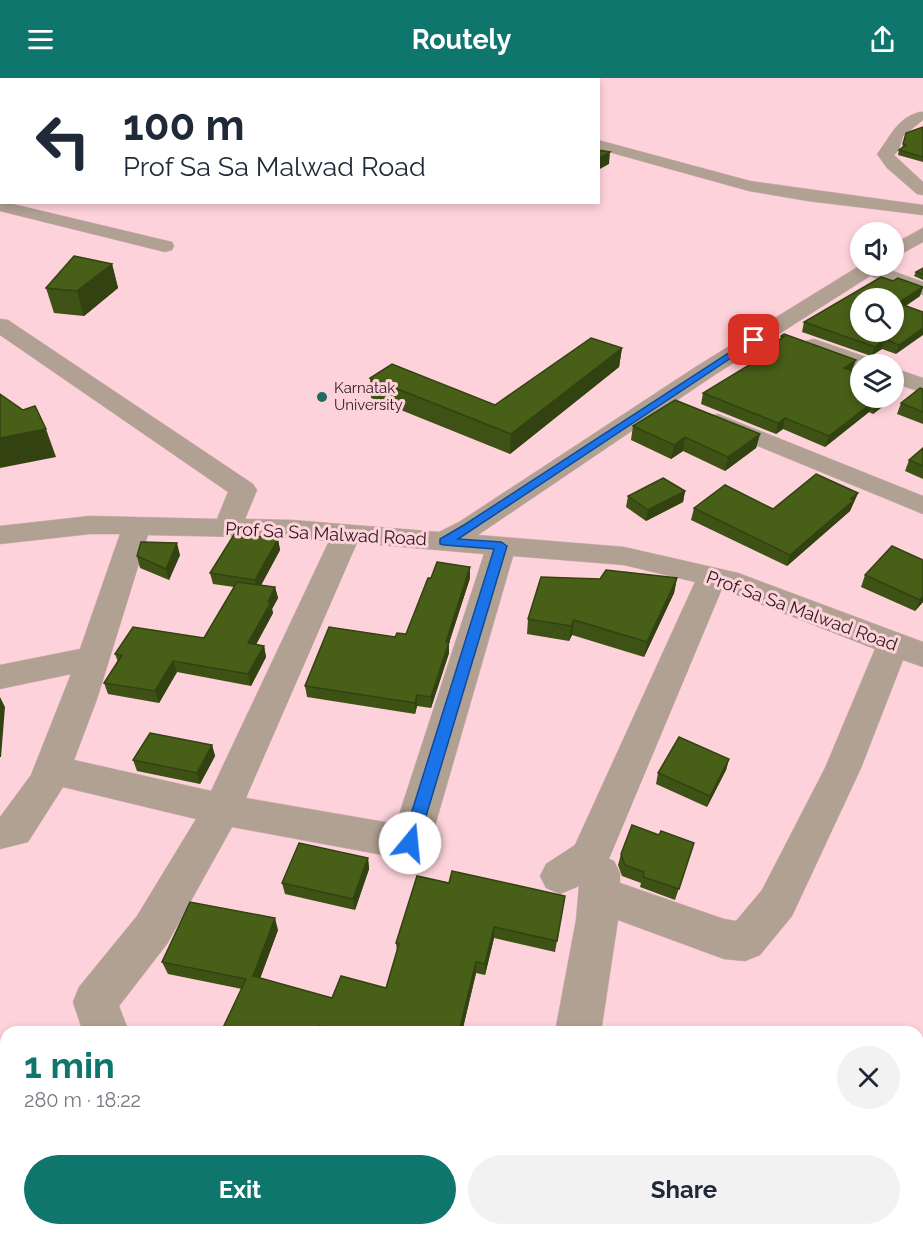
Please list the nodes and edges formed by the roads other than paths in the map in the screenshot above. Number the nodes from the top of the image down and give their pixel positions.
1 (920, 116) dead end
2 (600, 145) edge
3 (923, 190) edge
4 (1, 204) edge
5 (923, 210) edge
6 (923, 234) edge
7 (165, 246) dead end
8 (904, 246) edge
9 (856, 276) edge
10 (892, 276) edge
11 (923, 289) edge
12 (0, 325) edge
13 (770, 330) junction
14 (850, 359) edge
15 (904, 379) edge
16 (923, 386) edge
17 (681, 406) junction
18 (923, 506) edge
19 (137, 526) junction
20 (226, 528) junction
21 (347, 533) junction
22 (0, 535) edge
23 (444, 541) junction
24 (501, 546) junction
25 (713, 576) junction
26 (914, 650) edge
27 (94, 658) junction
28 (0, 677) edge
29 (52, 770) junction
30 (222, 809) junction
31 (0, 833) edge
32 (582, 876) junction
33 (104, 1026) edge
34 (579, 1026) edge

1 - 3 street
2 - 5 street
4 - 7 street
6 - 8 street
9 - 13 street
10 - 11 street
12 - 20 street
13 - 14 street
13 - 17 street
15 - 16 street
17 - 18 street
17 - 23 street
19 - 20 street, Prof Sa Sa Malwad Road
19 - 22 street, Prof Sa Sa Malwad Road
19 - 27 street
20 - 21 street, Prof Sa Sa Malwad Road
21 - 23 street, Prof Sa Sa Malwad Road
21 - 30 street
23 - 24 street, Prof Sa Sa Malwad Road
24 - 25 street, Prof Sa Sa Malwad Road
24 - 30 street
25 - 26 street, Prof Sa Sa Malwad Road
25 - 32 street
26 - 32 street
27 - 28 street
27 - 29 street
29 - 30 street
29 - 31 street
30 - 33 street
32 - 34 street

